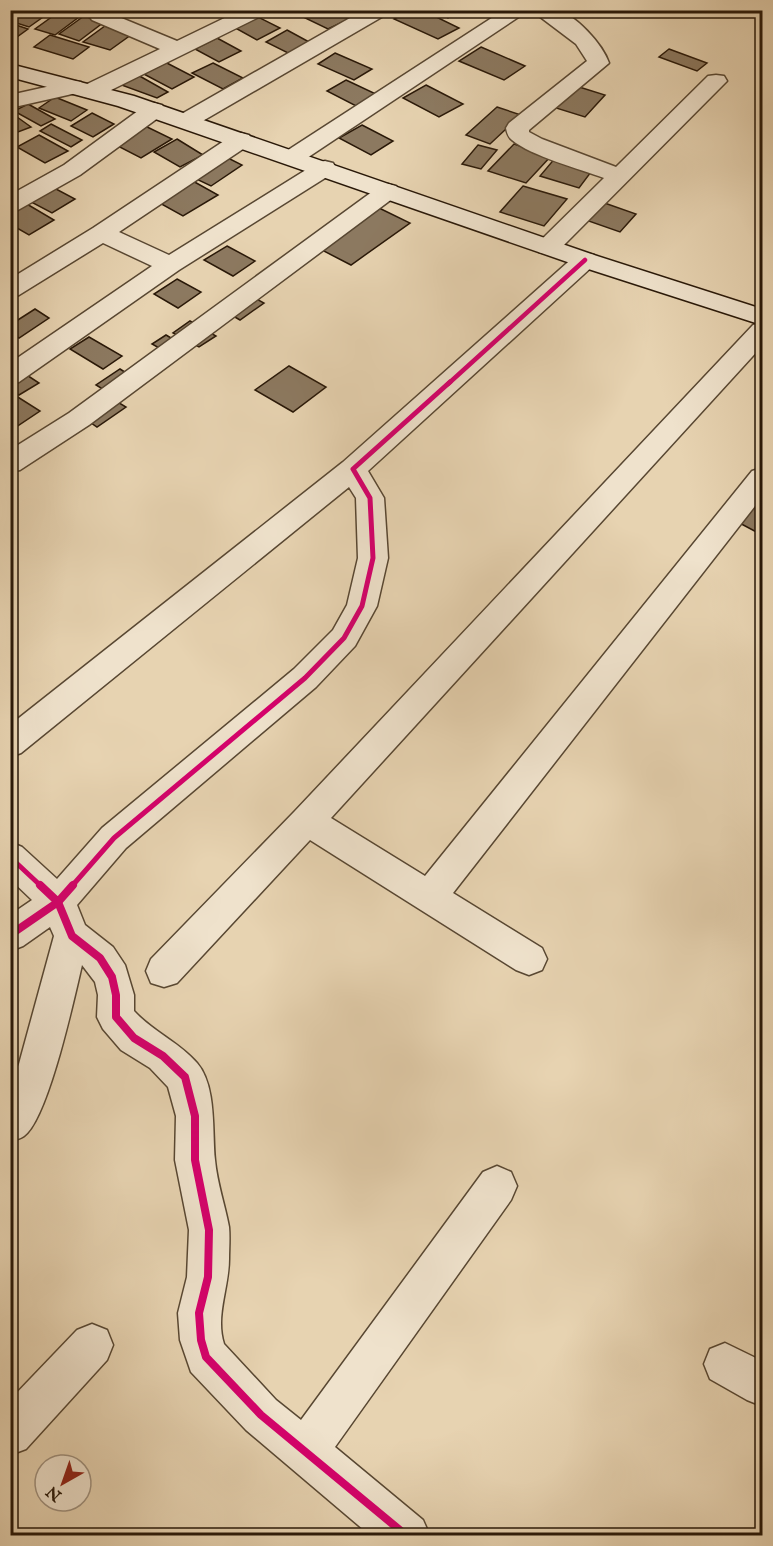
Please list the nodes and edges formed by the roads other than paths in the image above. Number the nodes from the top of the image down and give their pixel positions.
1 (76, 10) edge
2 (258, 10) edge
3 (380, 10) edge
4 (519, 10) edge
5 (540, 10) edge
6 (106, 13) edge
7 (178, 49) junction
8 (10, 70) edge
9 (716, 81) dead end
10 (82, 89) junction
11 (10, 102) edge
12 (154, 110) junction
13 (186, 121) junction
14 (240, 140) junction
15 (293, 157) junction
16 (325, 168) junction
17 (620, 176) junction
18 (388, 190) junction
19 (10, 205) edge
20 (102, 233) junction
21 (548, 247) junction
22 (585, 260) junction
23 (170, 265) junction
24 (10, 290) edge
25 (762, 317) edge
26 (762, 331) edge
27 (10, 376) edge
28 (10, 463) edge
29 (353, 469) junction
30 (762, 478) edge
31 (10, 744) edge
32 (308, 821) junction
33 (10, 857) edge
34 (430, 896) junction
35 (65, 919) junction
36 (10, 935) edge
37 (529, 959) dead end
38 (164, 971) dead end
39 (10, 1123) edge
40 (497, 1186) dead end
41 (92, 1345) dead end
42 (725, 1364) dead end
43 (762, 1385) edge
44 (10, 1433) edge
45 (305, 1451) junction
46 (407, 1536) edge

1 - 6 street
2 - 7 street
3 - 13 street
4 - 15 street
5 - 17 street
6 - 7 street
7 - 10 street
8 - 10 street
9 - 17 street
10 - 11 street
10 - 12 street
12 - 13 street
12 - 19 street
13 - 14 street
14 - 15 street
14 - 20 street
15 - 16 street
16 - 18 street
16 - 23 street
17 - 21 street
18 - 21 street
18 - 28 street
20 - 23 street
20 - 24 street
21 - 22 street
22 - 25 street
22 - 29 street
23 - 27 street
26 - 32 street
29 - 31 street
29 - 35 street
30 - 34 street
32 - 34 street
32 - 38 street
33 - 35 street
34 - 37 street
35 - 36 street
35 - 39 street
35 - 45 street
40 - 45 street
41 - 44 street
42 - 43 street
45 - 46 street

